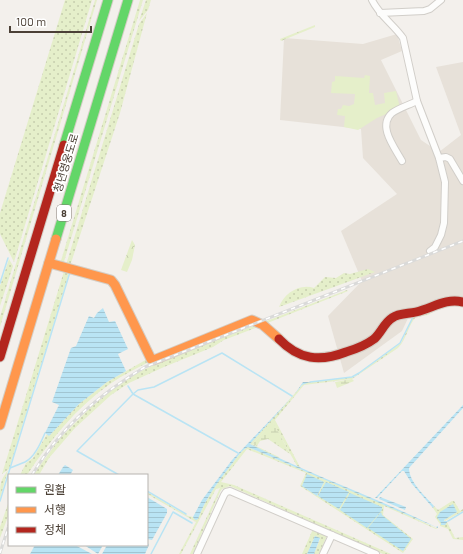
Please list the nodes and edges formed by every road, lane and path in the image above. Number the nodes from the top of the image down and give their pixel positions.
1 (108, 0) edge
2 (128, 0) edge
3 (372, 0) edge
4 (441, 0) edge
5 (380, 13) junction
6 (417, 101) junction
7 (439, 158) junction
8 (402, 161) dead end
9 (463, 181) edge
10 (430, 251) dead end
11 (49, 263) junction
12 (463, 302) edge
13 (0, 357) edge
14 (0, 425) edge
15 (332, 535) junction
16 (197, 554) edge
17 (323, 554) edge
18 (376, 554) edge

1 - 13 main road, 청년영웅도로 / 8
2 - 11 main road, 청년영웅도로 / 8
3 - 5 street
4 - 5 street
5 - 6 street
6 - 7 street
6 - 8 street
7 - 9 street
7 - 10 street
11 - 12 main road
11 - 14 main road, 청년영웅도로 / 8
15 - 16 street
15 - 17 street
15 - 18 street

